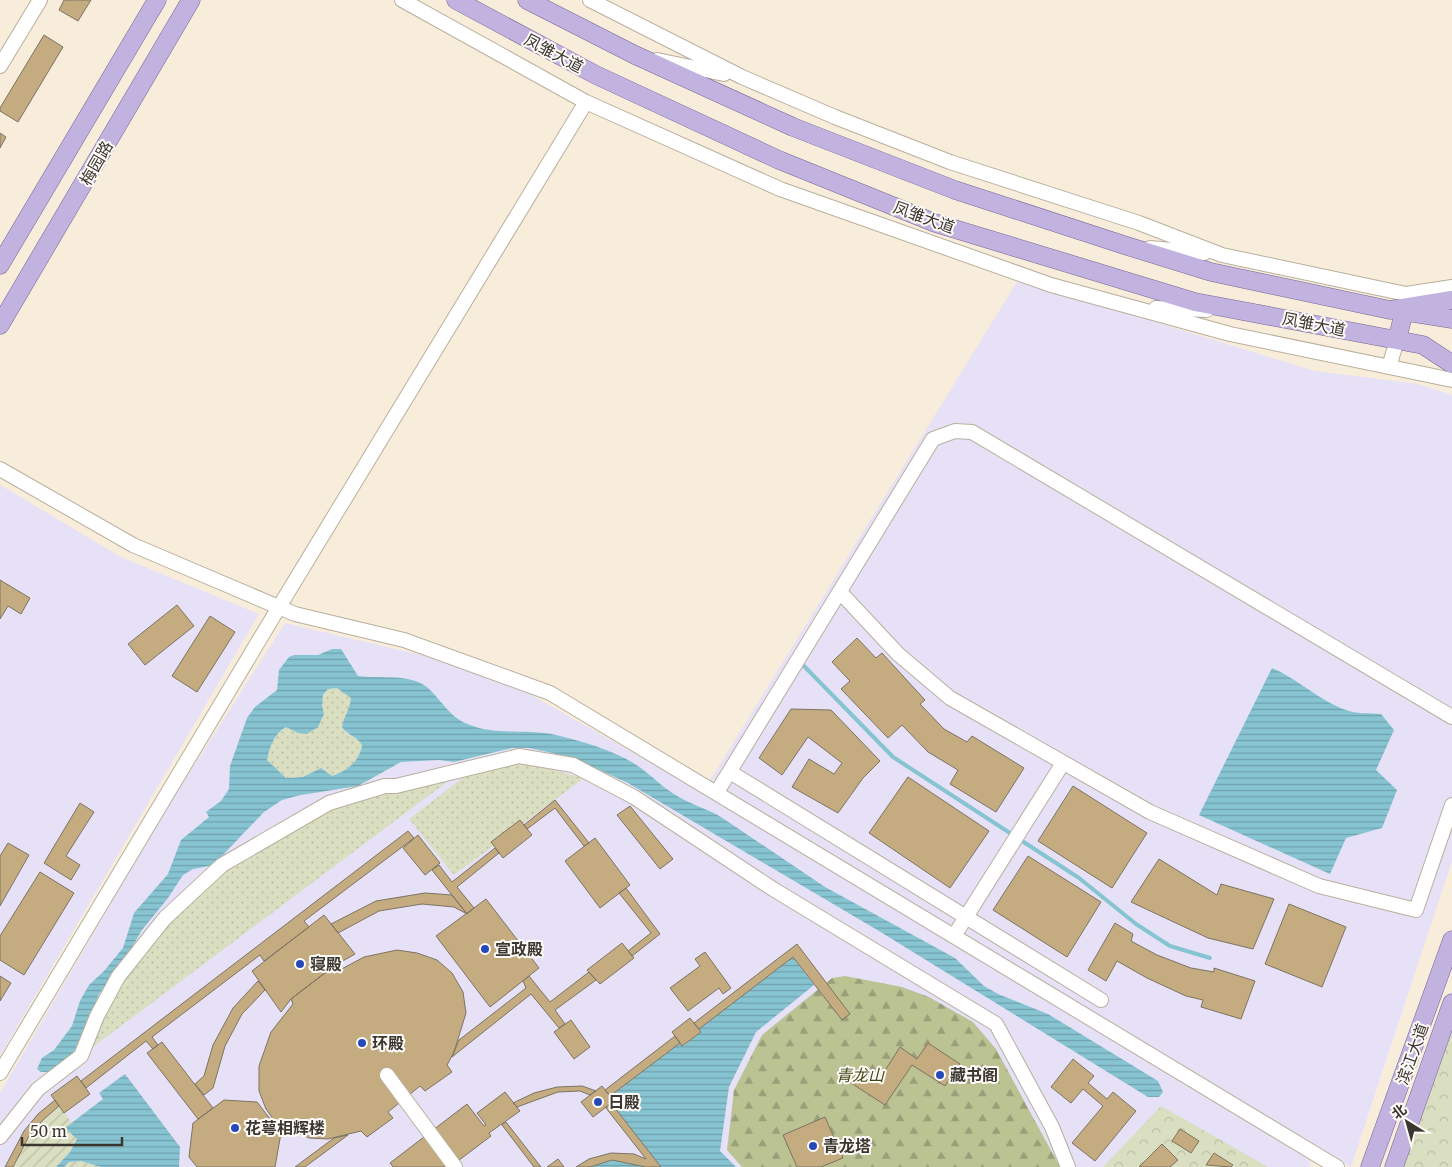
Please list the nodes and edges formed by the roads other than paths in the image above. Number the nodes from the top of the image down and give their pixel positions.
1 (40, 0) edge
2 (158, 0) edge
3 (191, 0) edge
4 (402, 0) edge
5 (456, 0) edge
6 (527, 0) edge
7 (590, 0) edge
8 (634, 55) junction
9 (0, 66) edge
10 (742, 78) junction
11 (586, 102) junction
12 (1124, 245) junction
13 (1222, 255) junction
14 (0, 265) edge
15 (1452, 287) edge
16 (1452, 300) edge
17 (1132, 308) junction
18 (1239, 310) junction
19 (1397, 311) junction
20 (1452, 319) edge
21 (0, 325) edge
22 (1397, 340) junction
23 (1423, 345) junction
24 (1452, 350) edge
25 (1452, 364) edge
26 (1389, 367) junction
27 (1452, 380) edge
28 (0, 469) edge
29 (840, 592) junction
30 (279, 607) junction
31 (1452, 717) edge
32 (1063, 763) junction
33 (730, 772) junction
34 (717, 792) junction
35 (1452, 805) edge
36 (967, 918) junction
37 (954, 936) junction
38 (1452, 940) edge
39 (1102, 1000) dead end
40 (1452, 1003) edge
41 (0, 1073) edge
42 (387, 1076) dead end
43 (0, 1137) edge
44 (455, 1167) edge
45 (1068, 1167) edge
46 (1338, 1167) edge
47 (1370, 1167) edge
48 (1394, 1167) edge

1 - 9 street
2 - 14 main road, 梅园路
3 - 21 main road, 梅园路
4 - 11 street
5 - 18 main road, 凤雏大道
6 - 8 main road, 凤雏大道
7 - 10 street
8 - 10 street
8 - 12 main road, 凤雏大道
10 - 13 street
11 - 17 street
11 - 30 street
12 - 13 street
12 - 19 main road, 凤雏大道
13 - 15 street
16 - 19 main road, 凤雏大道
17 - 18 street
17 - 26 street
18 - 22 main road, 凤雏大道
19 - 20 main road, 凤雏大道
19 - 22 main road
22 - 23 main road, 凤雏大道
22 - 26 street
23 - 24 main road, 凤雏大道
23 - 25 main road, 凤雏大道
26 - 27 street
28 - 30 street
29 - 31 street
29 - 32 street
29 - 33 street
30 - 34 street
30 - 41 street
32 - 35 street
32 - 36 street
33 - 34 street
33 - 36 street
34 - 37 street
36 - 37 street
36 - 39 street
37 - 46 street
38 - 47 main road, 滨江大道
40 - 48 main road, 滨江大道
42 - 44 street
43 - 45 street

